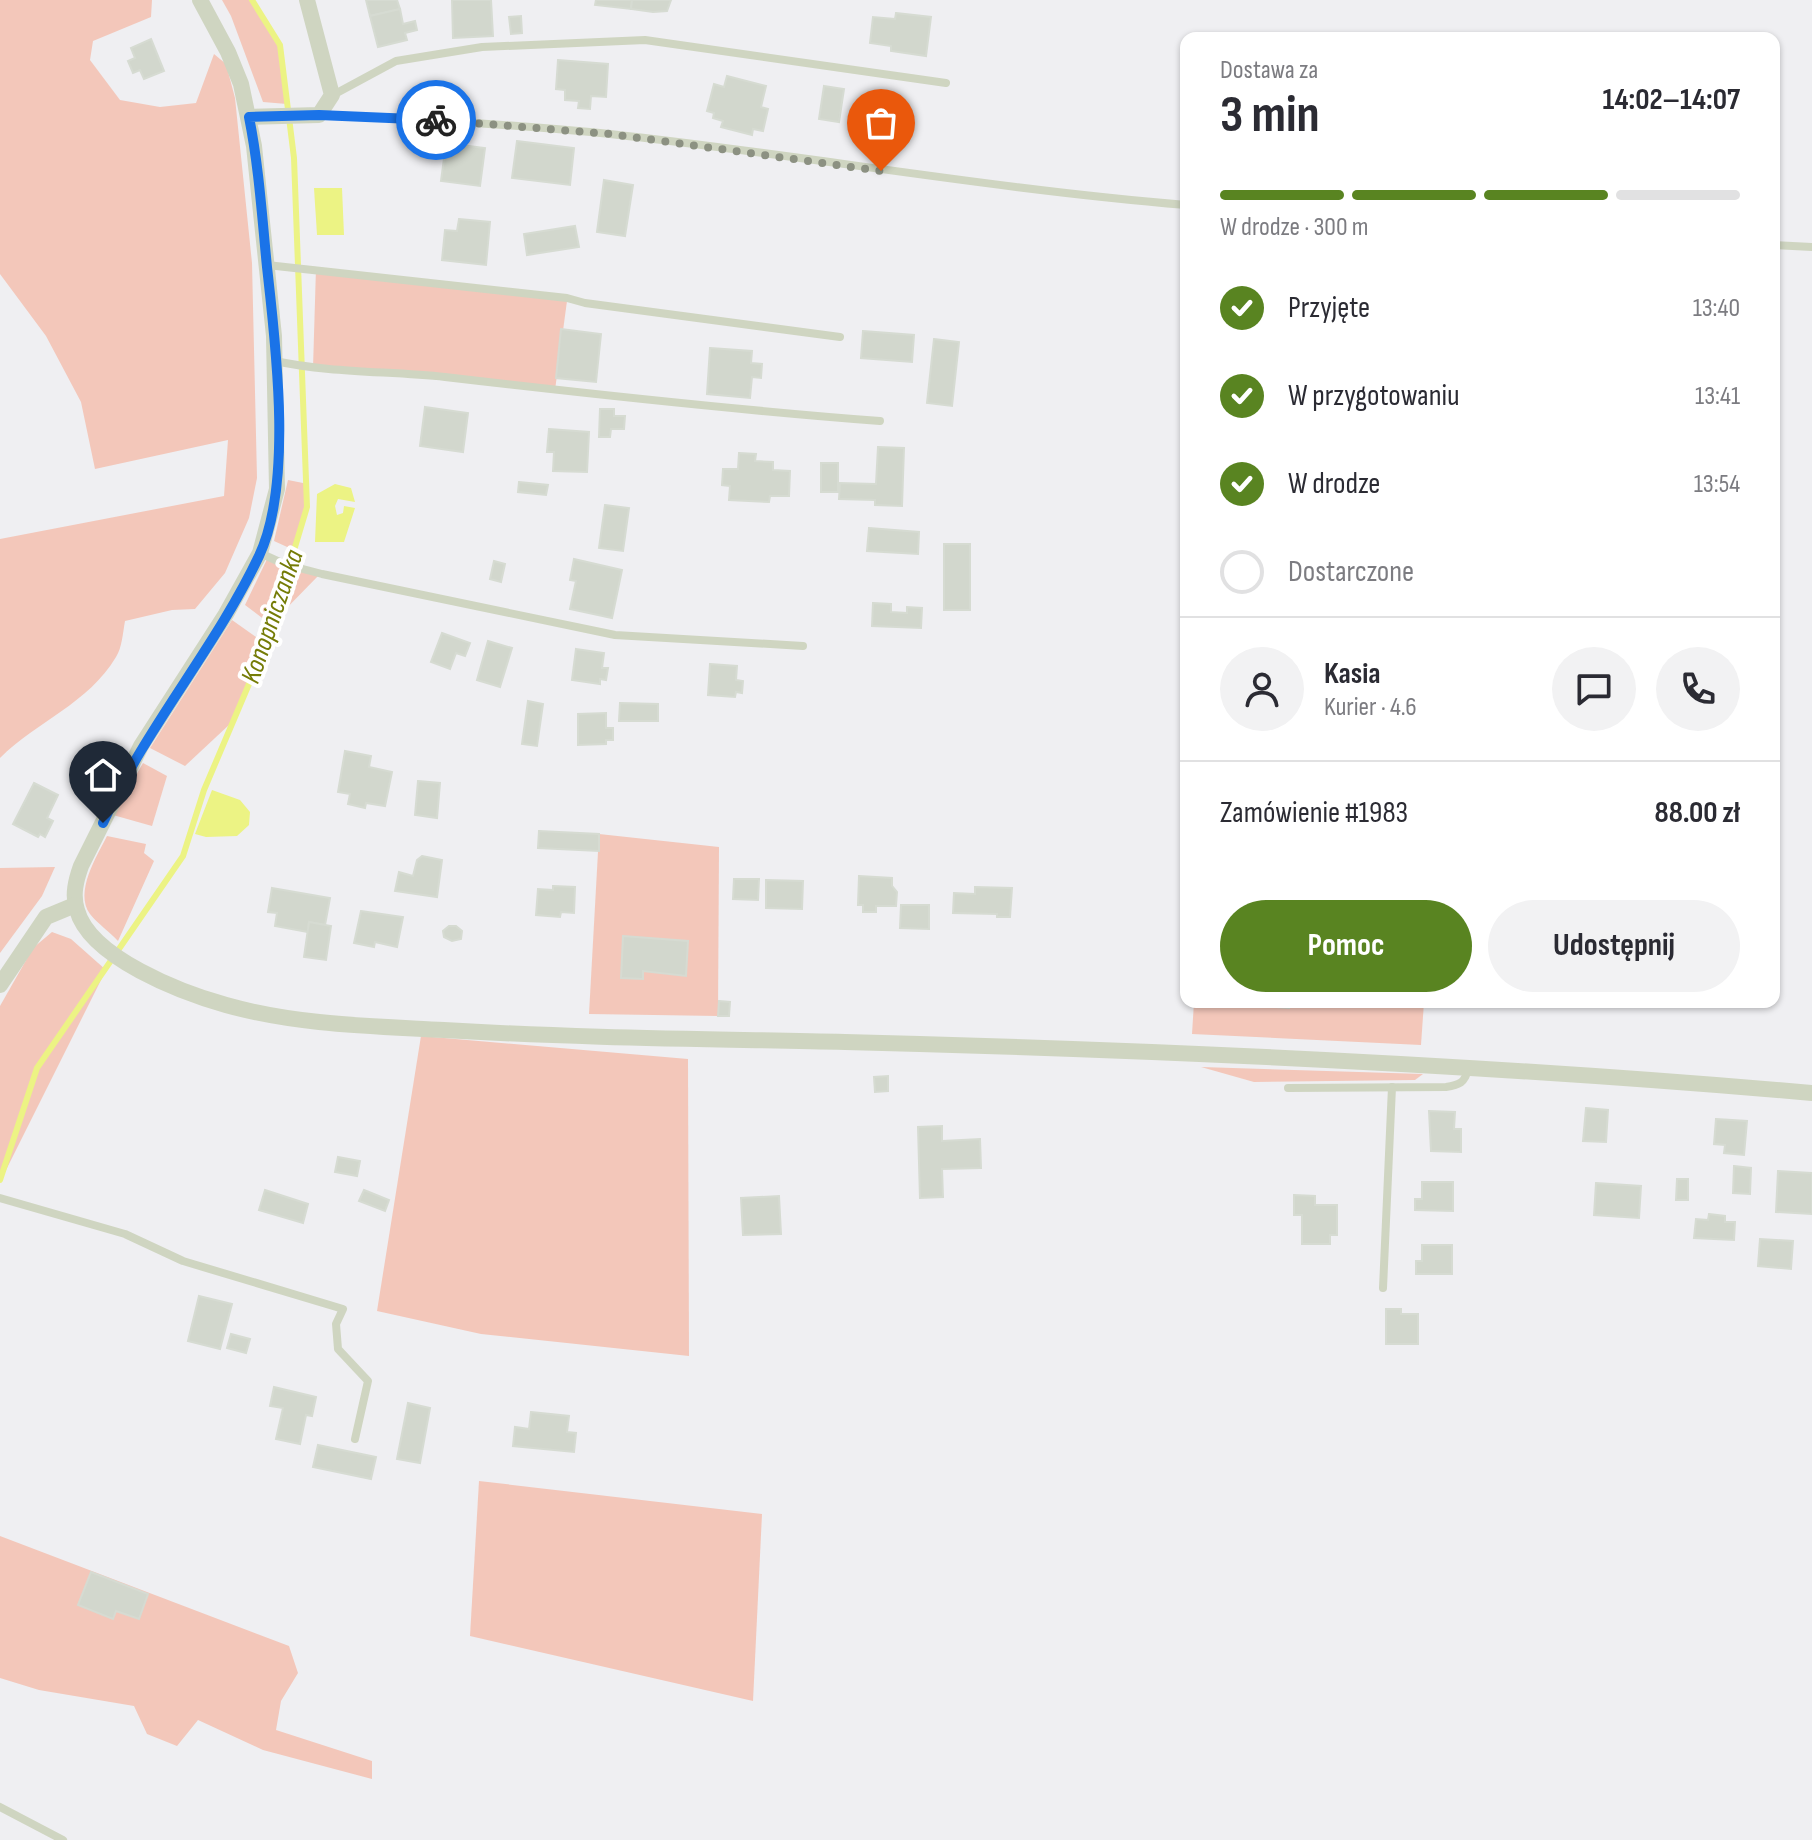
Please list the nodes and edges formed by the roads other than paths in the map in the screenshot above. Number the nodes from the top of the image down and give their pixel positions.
1 (200, 0) edge
2 (307, 0) edge
3 (946, 83) dead end
4 (332, 95) junction
5 (319, 115) junction
6 (249, 117) junction
7 (1180, 204) edge
8 (1780, 245) edge
9 (1812, 247) edge
10 (267, 265) junction
11 (840, 337) dead end
12 (275, 361) junction
13 (880, 421) dead end
14 (260, 553) junction
15 (803, 646) dead end
16 (75, 905) junction
17 (0, 985) edge
18 (1469, 1068) junction
19 (1392, 1087) junction
20 (1288, 1088) dead end
21 (1812, 1093) edge
22 (0, 1198) edge
23 (1383, 1288) dead end
24 (355, 1439) dead end
25 (0, 1807) edge
26 (63, 1840) edge

1 - 6 street
2 - 4 street
3 - 4 lane
4 - 5 street
5 - 6 street
5 - 7 lane
6 - 10 street
8 - 9 lane
10 - 11 lane
10 - 12 street
12 - 13 lane
12 - 14 street
14 - 15 lane
14 - 16 street
16 - 17 street
16 - 18 street
18 - 19 lane
18 - 21 street
19 - 20 lane
19 - 23 lane
22 - 24 lane
25 - 26 lane

